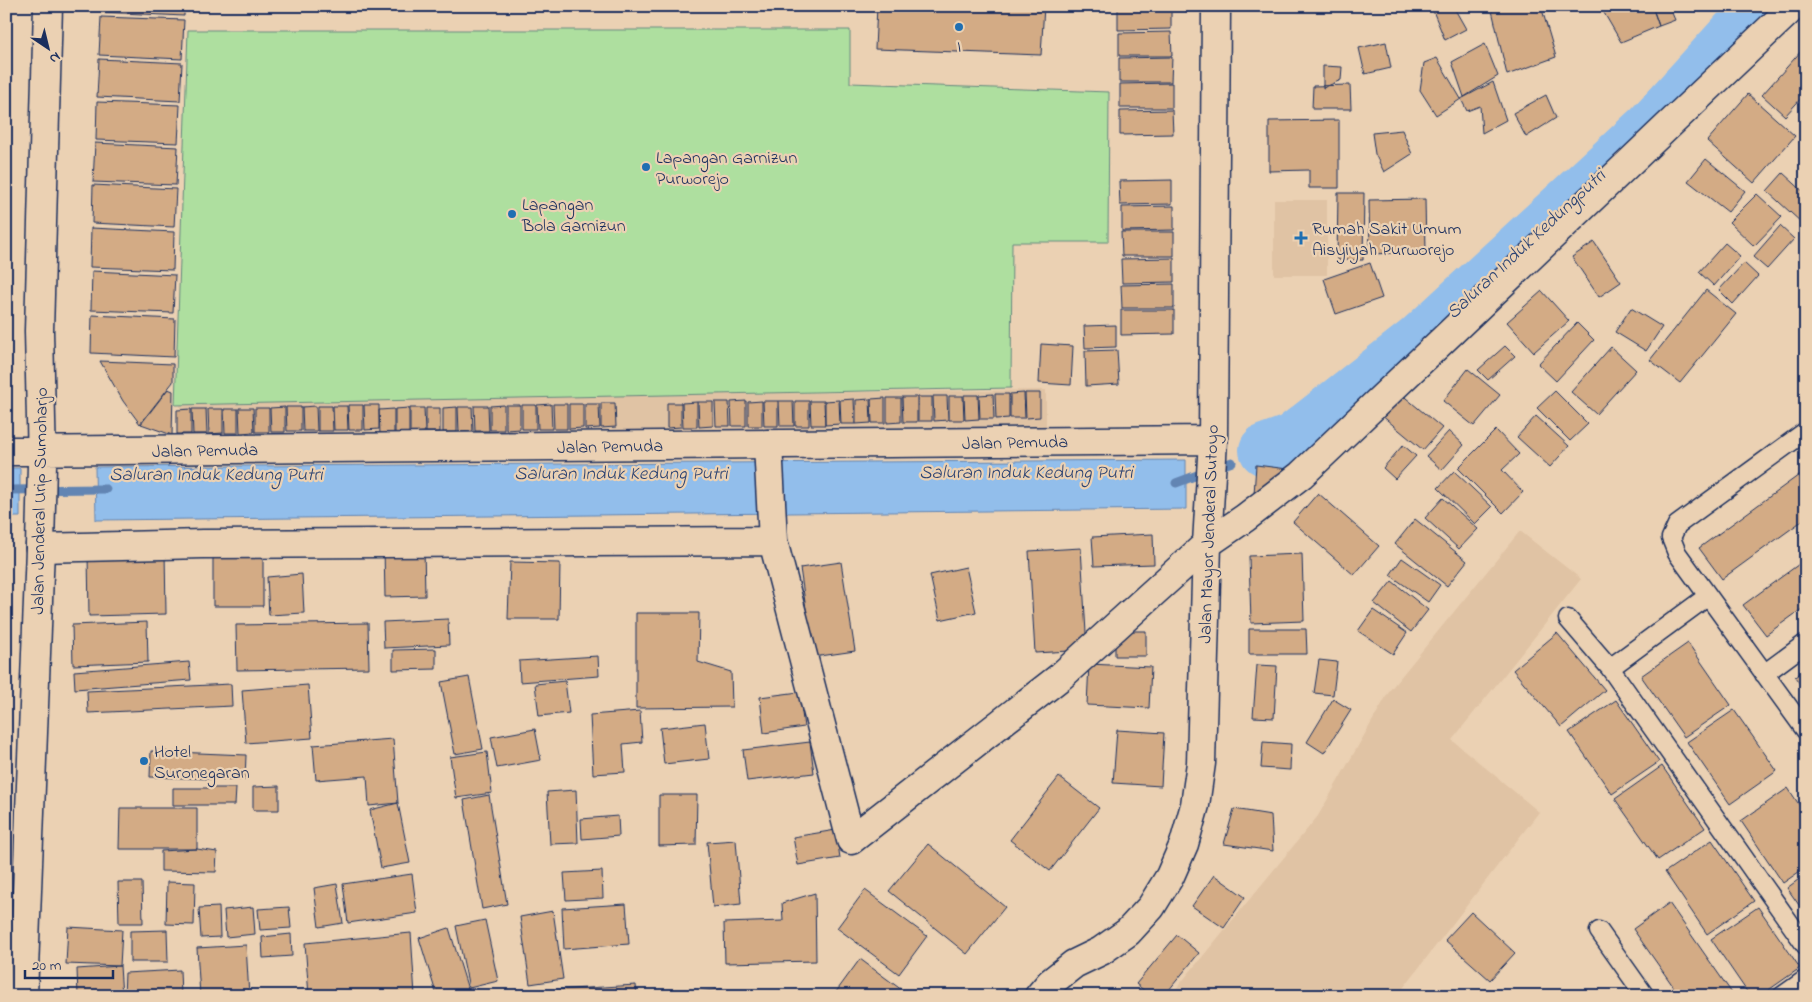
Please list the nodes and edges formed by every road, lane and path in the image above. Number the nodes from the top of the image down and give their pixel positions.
1 (48, 6) edge
2 (1216, 6) edge
3 (1794, 6) edge
4 (1806, 431) edge
5 (1212, 449) junction
6 (6, 452) edge
7 (768, 452) junction
8 (42, 458) junction
9 (772, 532) junction
10 (1207, 544) junction
11 (40, 547) junction
12 (1708, 596) junction
13 (1568, 619) dead end
14 (1806, 643) edge
15 (1610, 668) junction
16 (1764, 674) junction
17 (1806, 731) edge
18 (1599, 931) dead end
19 (1806, 946) edge
20 (1806, 979) edge
21 (23, 996) edge
22 (1039, 996) edge
23 (1645, 996) edge
24 (1782, 996) edge

1 - 8 street, Jalan Jenderal Urip Sumoharjo
2 - 5 street, Jalan Mayor Jenderal Sutoyo
3 - 10 street
4 - 12 lane
5 - 7 street, Jalan Pemuda
5 - 10 street, Jalan Mayor Jenderal Sutoyo
6 - 8 street, Jalan Pemuda
7 - 8 street, Jalan Pemuda
7 - 9 street
8 - 11 street, Jalan Jenderal Urip Sumoharjo
9 - 10 street
9 - 11 street
10 - 22 street, Jalan Mayor Jenderal Sutoyo
11 - 21 street, Jalan Jenderal Urip Sumoharjo
12 - 15 lane
12 - 16 lane
13 - 15 lane
14 - 16 lane
15 - 19 lane
16 - 17 lane
18 - 23 lane
20 - 24 lane

